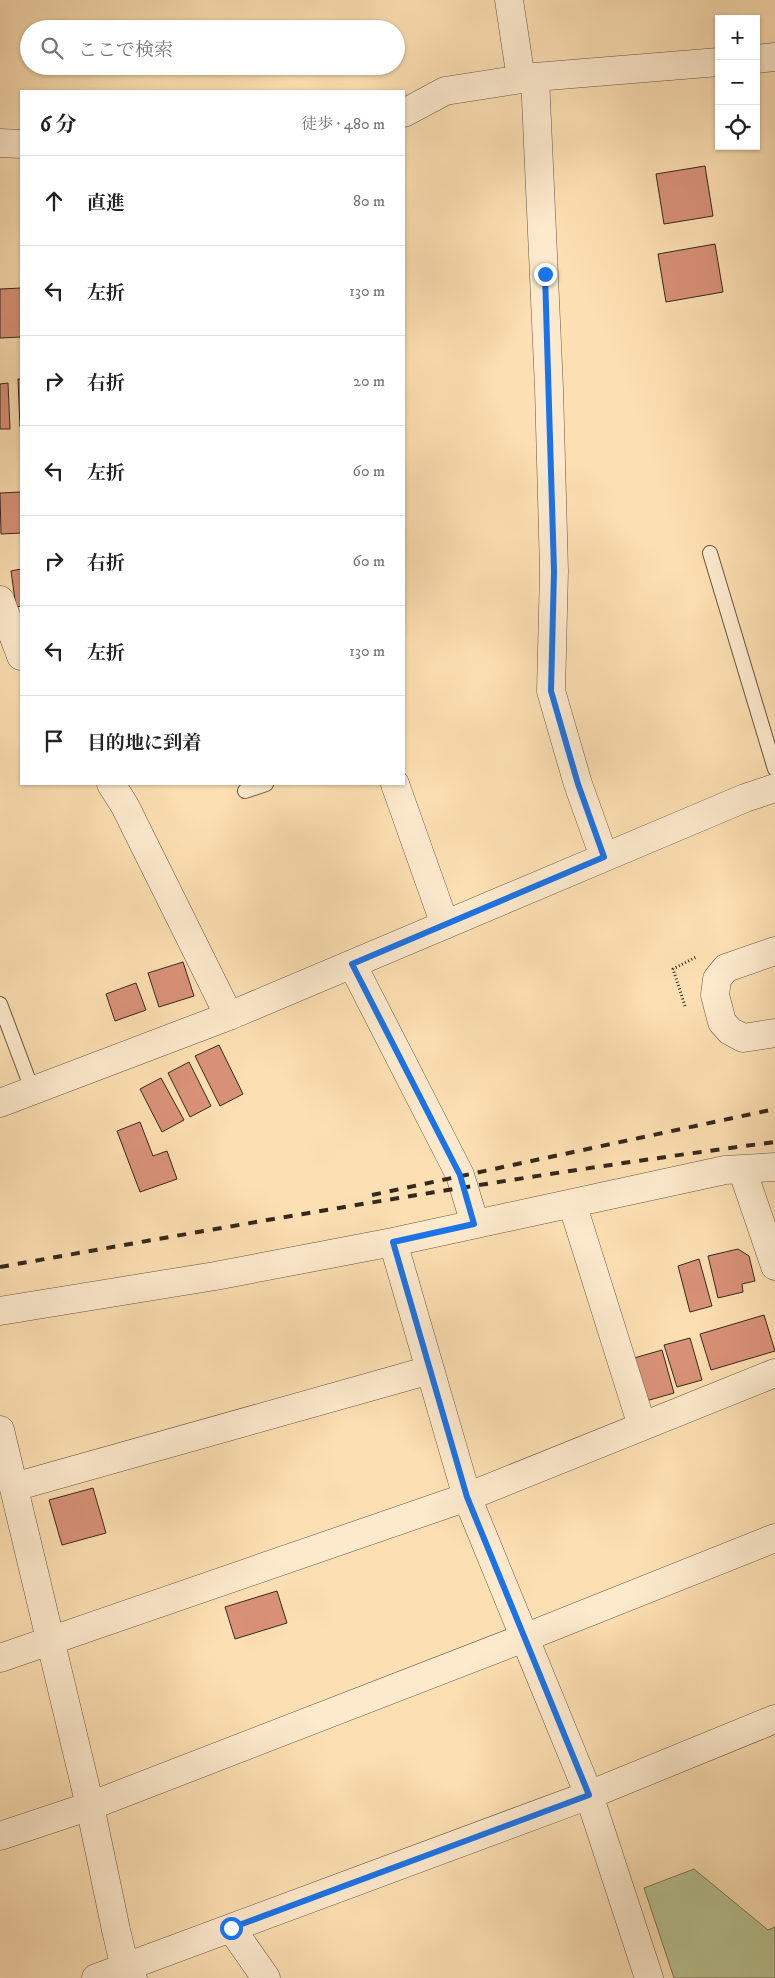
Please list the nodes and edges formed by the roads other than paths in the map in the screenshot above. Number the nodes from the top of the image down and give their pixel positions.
1 (509, 0) edge
2 (775, 57) edge
3 (760, 58) edge
4 (715, 62) edge
5 (528, 78) junction
6 (405, 112) edge
7 (0, 143) edge
8 (20, 144) edge
9 (710, 553) dead end
10 (0, 600) edge
11 (20, 653) edge
12 (775, 769) edge
13 (111, 785) edge
14 (263, 785) edge
15 (395, 785) edge
16 (775, 788) edge
17 (245, 791) dead end
18 (604, 857) junction
19 (445, 925) junction
20 (775, 951) edge
21 (352, 964) junction
22 (0, 1004) edge
23 (229, 1016) junction
24 (775, 1033) edge
25 (33, 1092) junction
26 (0, 1103) edge
27 (775, 1167) edge
28 (742, 1169) junction
29 (572, 1203) junction
30 (474, 1224) junction
31 (393, 1242) junction
32 (775, 1266) edge
33 (0, 1311) edge
34 (430, 1370) junction
35 (775, 1373) edge
36 (642, 1426) junction
37 (0, 1430) edge
38 (14, 1487) junction
39 (467, 1497) junction
40 (775, 1538) edge
41 (524, 1638) junction
42 (50, 1641) junction
43 (0, 1658) edge
44 (775, 1719) edge
45 (589, 1795) junction
46 (90, 1806) junction
47 (0, 1836) edge
48 (231, 1928) junction
49 (129, 1973) edge
50 (96, 1978) edge
51 (266, 1978) edge
52 (649, 1978) edge

1 - 5 street
2 - 3 street
4 - 5 street
5 - 6 street
5 - 18 street
7 - 8 street
9 - 12 lane
10 - 11 street
13 - 23 street
14 - 17 lane
15 - 19 street
16 - 18 street
18 - 19 street
19 - 21 street
20 - 24 street
21 - 23 street
21 - 30 street
22 - 25 lane
23 - 25 street
25 - 26 street
27 - 28 street
28 - 29 street
28 - 32 street
29 - 30 street
29 - 36 street
30 - 31 street
31 - 33 street
31 - 34 street
34 - 38 street
34 - 39 street
35 - 36 street
36 - 39 street
37 - 38 street
38 - 42 street
39 - 41 street
39 - 42 street
40 - 41 street
41 - 45 street
41 - 46 street
42 - 43 street
42 - 46 street
44 - 45 street
45 - 48 street
45 - 52 street
46 - 47 street
46 - 49 street
48 - 49 street
48 - 51 street
49 - 50 street

